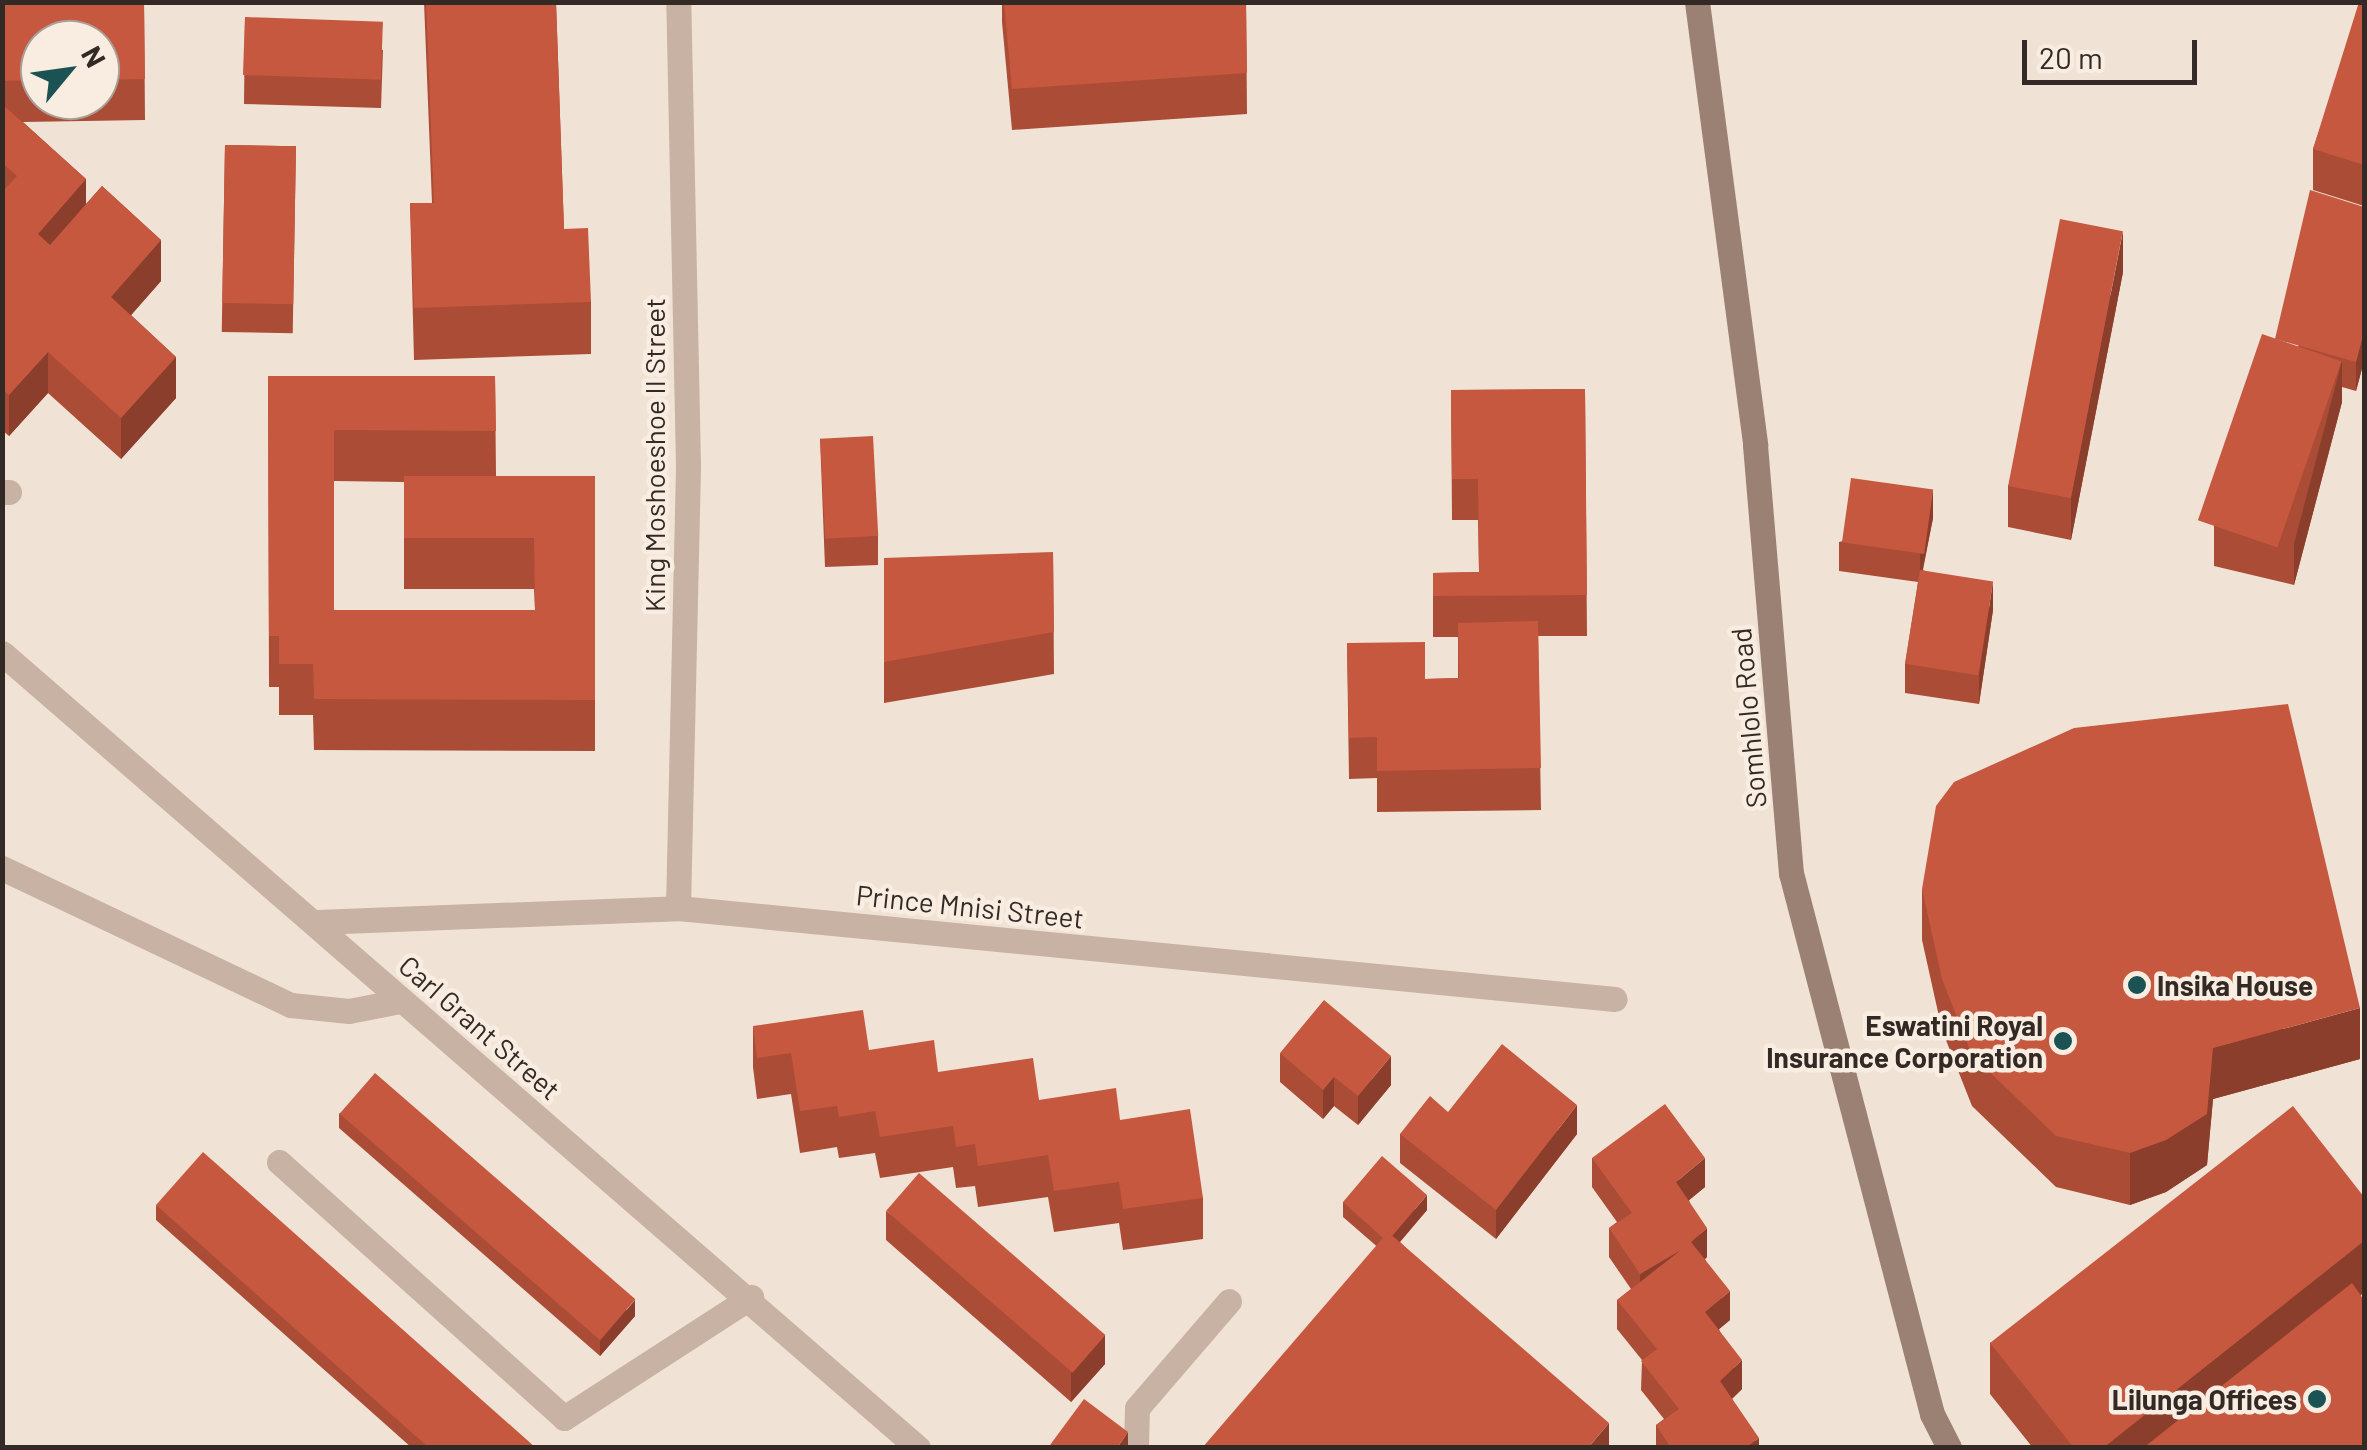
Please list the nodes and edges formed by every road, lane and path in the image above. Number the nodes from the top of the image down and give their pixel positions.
1 (678, 2) edge
2 (1697, 2) edge
3 (2, 653) edge
4 (2, 868) edge
5 (678, 908) junction
6 (317, 922) junction
7 (1615, 999) dead end
8 (400, 1001) junction
9 (279, 1162) dead end
10 (752, 1297) junction
11 (1230, 1301) dead end
12 (1932, 1414) junction
13 (918, 1448) edge
14 (1136, 1448) edge
15 (1930, 1448) edge
16 (1948, 1448) edge

1 - 5 street, King Moshoeshoe II Street
2 - 12 main road, Somhlolo Road
3 - 6 street, Carl Grant Street
4 - 8 street
5 - 6 street, Prince Mnisi Street
5 - 7 street, Prince Mnisi Street
6 - 8 street, Carl Grant Street
8 - 10 street, Carl Grant Street
9 - 10 street
10 - 13 street, Carl Grant Street
11 - 14 street
12 - 15 main road, Somhlolo Road
12 - 16 main road, Somhlolo Road

